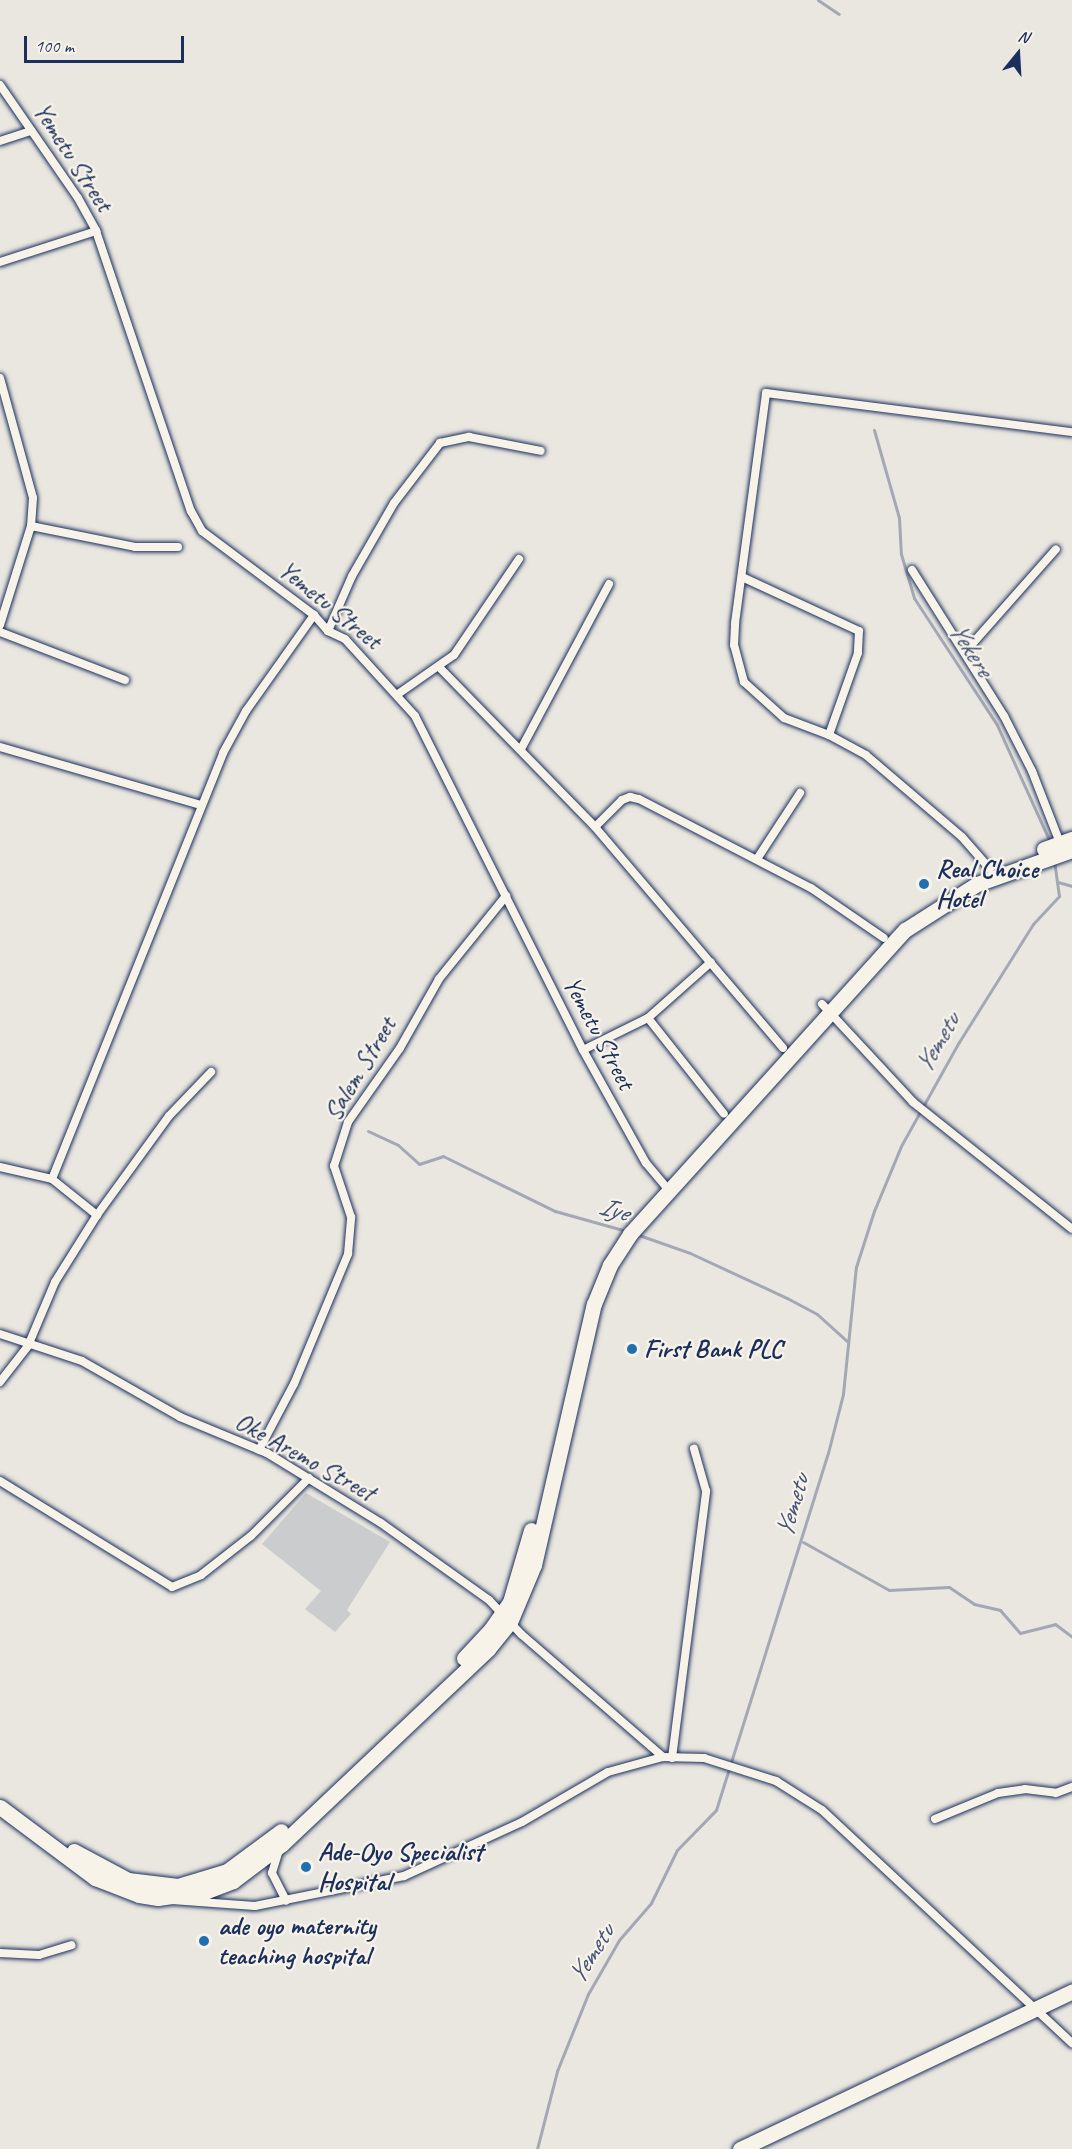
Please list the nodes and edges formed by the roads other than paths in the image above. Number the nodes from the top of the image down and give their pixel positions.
1 (0, 85) edge
2 (31, 131) junction
3 (0, 141) edge
4 (96, 231) junction
5 (0, 262) edge
6 (0, 378) edge
7 (1072, 432) edge
8 (541, 451) dead end
9 (31, 526) junction
10 (178, 547) dead end
11 (1056, 549) dead end
12 (519, 559) dead end
13 (912, 570) dead end
14 (742, 577) junction
15 (609, 584) dead end
16 (314, 615) junction
17 (0, 625) edge
18 (328, 631) junction
19 (0, 632) edge
20 (965, 652) junction
21 (440, 668) junction
22 (124, 680) dead end
23 (398, 694) junction
24 (829, 735) junction
25 (0, 747) edge
26 (521, 749) junction
27 (800, 793) dead end
28 (201, 805) junction
29 (595, 827) junction
30 (1058, 849) edge
31 (757, 860) junction
32 (990, 869) junction
33 (506, 896) junction
34 (884, 938) junction
35 (711, 962) junction
36 (825, 1008) junction
37 (648, 1018) junction
38 (783, 1048) junction
39 (583, 1050) junction
40 (211, 1072) dead end
41 (724, 1114) junction
42 (0, 1167) edge
43 (52, 1179) junction
44 (664, 1186) junction
45 (97, 1215) junction
46 (1072, 1229) edge
47 (0, 1334) edge
48 (28, 1346) junction
49 (0, 1382) edge
50 (694, 1449) dead end
51 (260, 1450) junction
52 (309, 1478) junction
53 (0, 1481) edge
54 (507, 1618) junction
55 (668, 1757) junction
56 (1072, 1787) edge
57 (0, 1795) edge
58 (0, 1807) edge
59 (935, 1819) dead end
60 (282, 1844) junction
61 (158, 1898) junction
62 (286, 1901) junction
63 (72, 1945) dead end
64 (0, 1953) edge
65 (1072, 1991) edge
66 (1072, 2000) edge
67 (1040, 2011) junction
68 (1072, 2043) edge
69 (740, 2149) edge
70 (759, 2149) edge

1 - 2 street, Yemetu Street
2 - 3 street
2 - 4 street, Yemetu Street
4 - 5 street
4 - 16 street, Yemetu Street
6 - 9 street
7 - 14 street
8 - 18 street
9 - 10 street
9 - 17 street
11 - 20 street
12 - 21 street
13 - 20 street
14 - 24 street
14 - 24 street
15 - 26 street
16 - 18 street, Yemetu Street
16 - 28 street
18 - 23 street, Yemetu Street
19 - 22 street
20 - 30 street
21 - 23 street
21 - 26 street
23 - 33 street, Yemetu Street
24 - 32 street
25 - 28 street
26 - 29 street
27 - 31 street
28 - 43 street
29 - 31 street
29 - 35 street
30 - 32 highway
30 - 36 highway
31 - 34 street
32 - 34 highway
33 - 39 street, Yemetu Street
33 - 51 street, Salem Street
34 - 36 highway
35 - 37 street
35 - 38 street
36 - 38 highway
36 - 44 highway
36 - 46 street
37 - 39 street
37 - 41 street
38 - 41 highway
39 - 44 street, Yemetu Street
40 - 45 street
41 - 44 highway
42 - 43 street
43 - 45 street
44 - 54 highway
45 - 48 street
47 - 48 street, Oke Aremo Street
48 - 49 street
48 - 51 street, Oke Aremo Street
50 - 55 street
51 - 52 street, Oke Aremo Street
52 - 53 street
52 - 54 street, Oke Aremo Street
54 - 55 street, Oke Aremo Street
54 - 57 highway
54 - 60 highway
55 - 62 street
55 - 67 street
56 - 59 street
58 - 61 highway
60 - 61 highway
60 - 62 street
61 - 62 street
63 - 64 street
65 - 67 highway
66 - 67 highway
67 - 68 street
67 - 69 highway
67 - 70 highway

